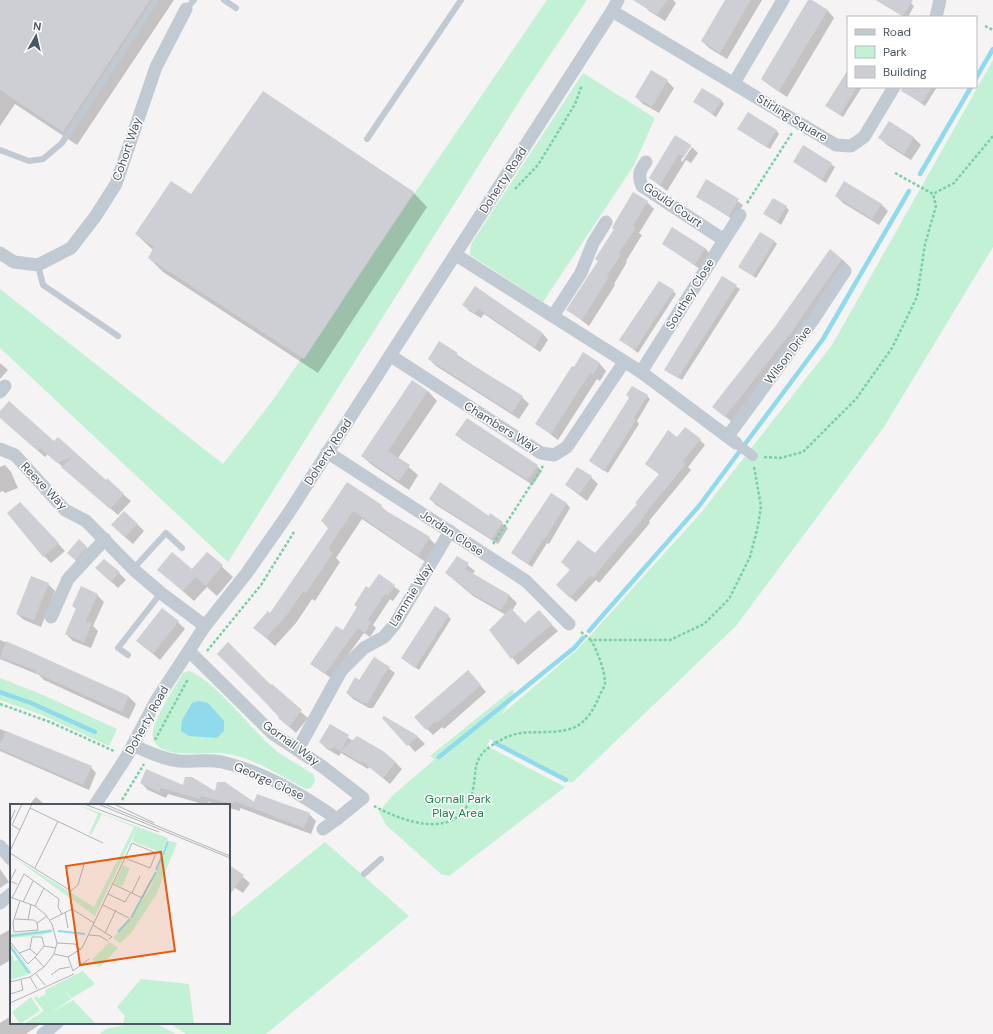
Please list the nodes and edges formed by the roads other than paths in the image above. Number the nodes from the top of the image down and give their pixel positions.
1 (156, 0) edge
2 (224, 0) edge
3 (461, 0) edge
4 (783, 0) edge
5 (940, 0) edge
6 (190, 4) edge
7 (615, 5) edge
8 (236, 8) dead end
9 (936, 16) edge
10 (734, 82) junction
11 (893, 88) edge
12 (557, 96) joint
13 (367, 139) dead end
14 (0, 150) edge
15 (646, 162) dead end
16 (743, 211) road end
17 (606, 222) dead end
18 (724, 240) junction
19 (0, 253) edge
20 (456, 255) junction
21 (38, 266) junction
22 (845, 271) dead end
23 (553, 316) junction
24 (118, 336) dead end
25 (391, 356) junction
26 (624, 362) junction
27 (641, 372) junction
28 (732, 440) junction
29 (0, 449) edge
30 (327, 452) junction
31 (750, 454) road end
32 (450, 531) junction
33 (105, 539) junction
34 (182, 548) dead end
35 (133, 569) junction
36 (161, 593) junction
37 (51, 617) dead end
38 (569, 624) dead end
39 (205, 626) junction
40 (189, 651) junction
41 (128, 654) dead end
42 (298, 749) junction
43 (130, 751) junction
44 (96, 804) edge
45 (337, 819) junction
46 (323, 829) dead end
47 (0, 846) edge
48 (10, 858) edge
49 (381, 859) dead end
50 (364, 874) dead end
51 (10, 895) edge
52 (0, 902) edge
53 (56, 1024) edge
54 (42, 1034) edge

1 - 14 lane
2 - 8 lane
3 - 13 lane
4 - 10 street
5 - 9 street
6 - 21 street, Cohort Way
7 - 10 street, Stirling Square
7 - 12 street, Stirling Square
10 - 11 street, Stirling Square
12 - 20 street, Doherty Road
15 - 18 street, Gould Court
16 - 18 street, Southey Close
17 - 23 street
18 - 27 street, Southey Close
19 - 21 street
20 - 23 street
20 - 25 street, Doherty Road
21 - 24 lane
22 - 28 street, Wilson Drive
23 - 26 street
25 - 26 street, Chambers Way
25 - 30 street, Doherty Road
26 - 27 street
27 - 28 street
28 - 31 street
29 - 33 street, Reeve Way
30 - 32 street, Jordan Close
30 - 39 street, Doherty Road
32 - 38 street, Jordan Close
32 - 42 street, Lammie Way
33 - 35 street, Reeve Way
33 - 37 street
34 - 35 lane
35 - 36 street, Reeve Way
36 - 39 street, Reeve Way
36 - 41 lane
39 - 40 street, Doherty Road
40 - 42 street, Gornall Way
40 - 43 street, Doherty Road
42 - 45 street, Gornall Way
43 - 44 street, Doherty Road
43 - 45 street, George Close
45 - 46 street
47 - 48 street
49 - 50 lane
51 - 52 street
53 - 54 street

